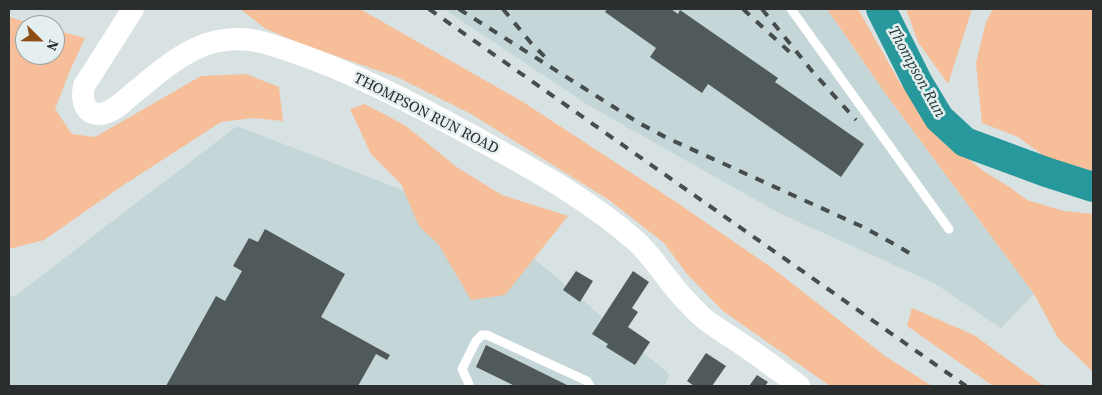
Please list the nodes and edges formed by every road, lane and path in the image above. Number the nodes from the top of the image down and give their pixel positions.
1 (133, 9) edge
2 (791, 9) edge
3 (948, 229) dead end
4 (470, 385) edge
5 (590, 386) edge
6 (800, 386) edge

1 - 6 street, THOMPSON RUN ROAD
2 - 3 lane
4 - 5 lane

